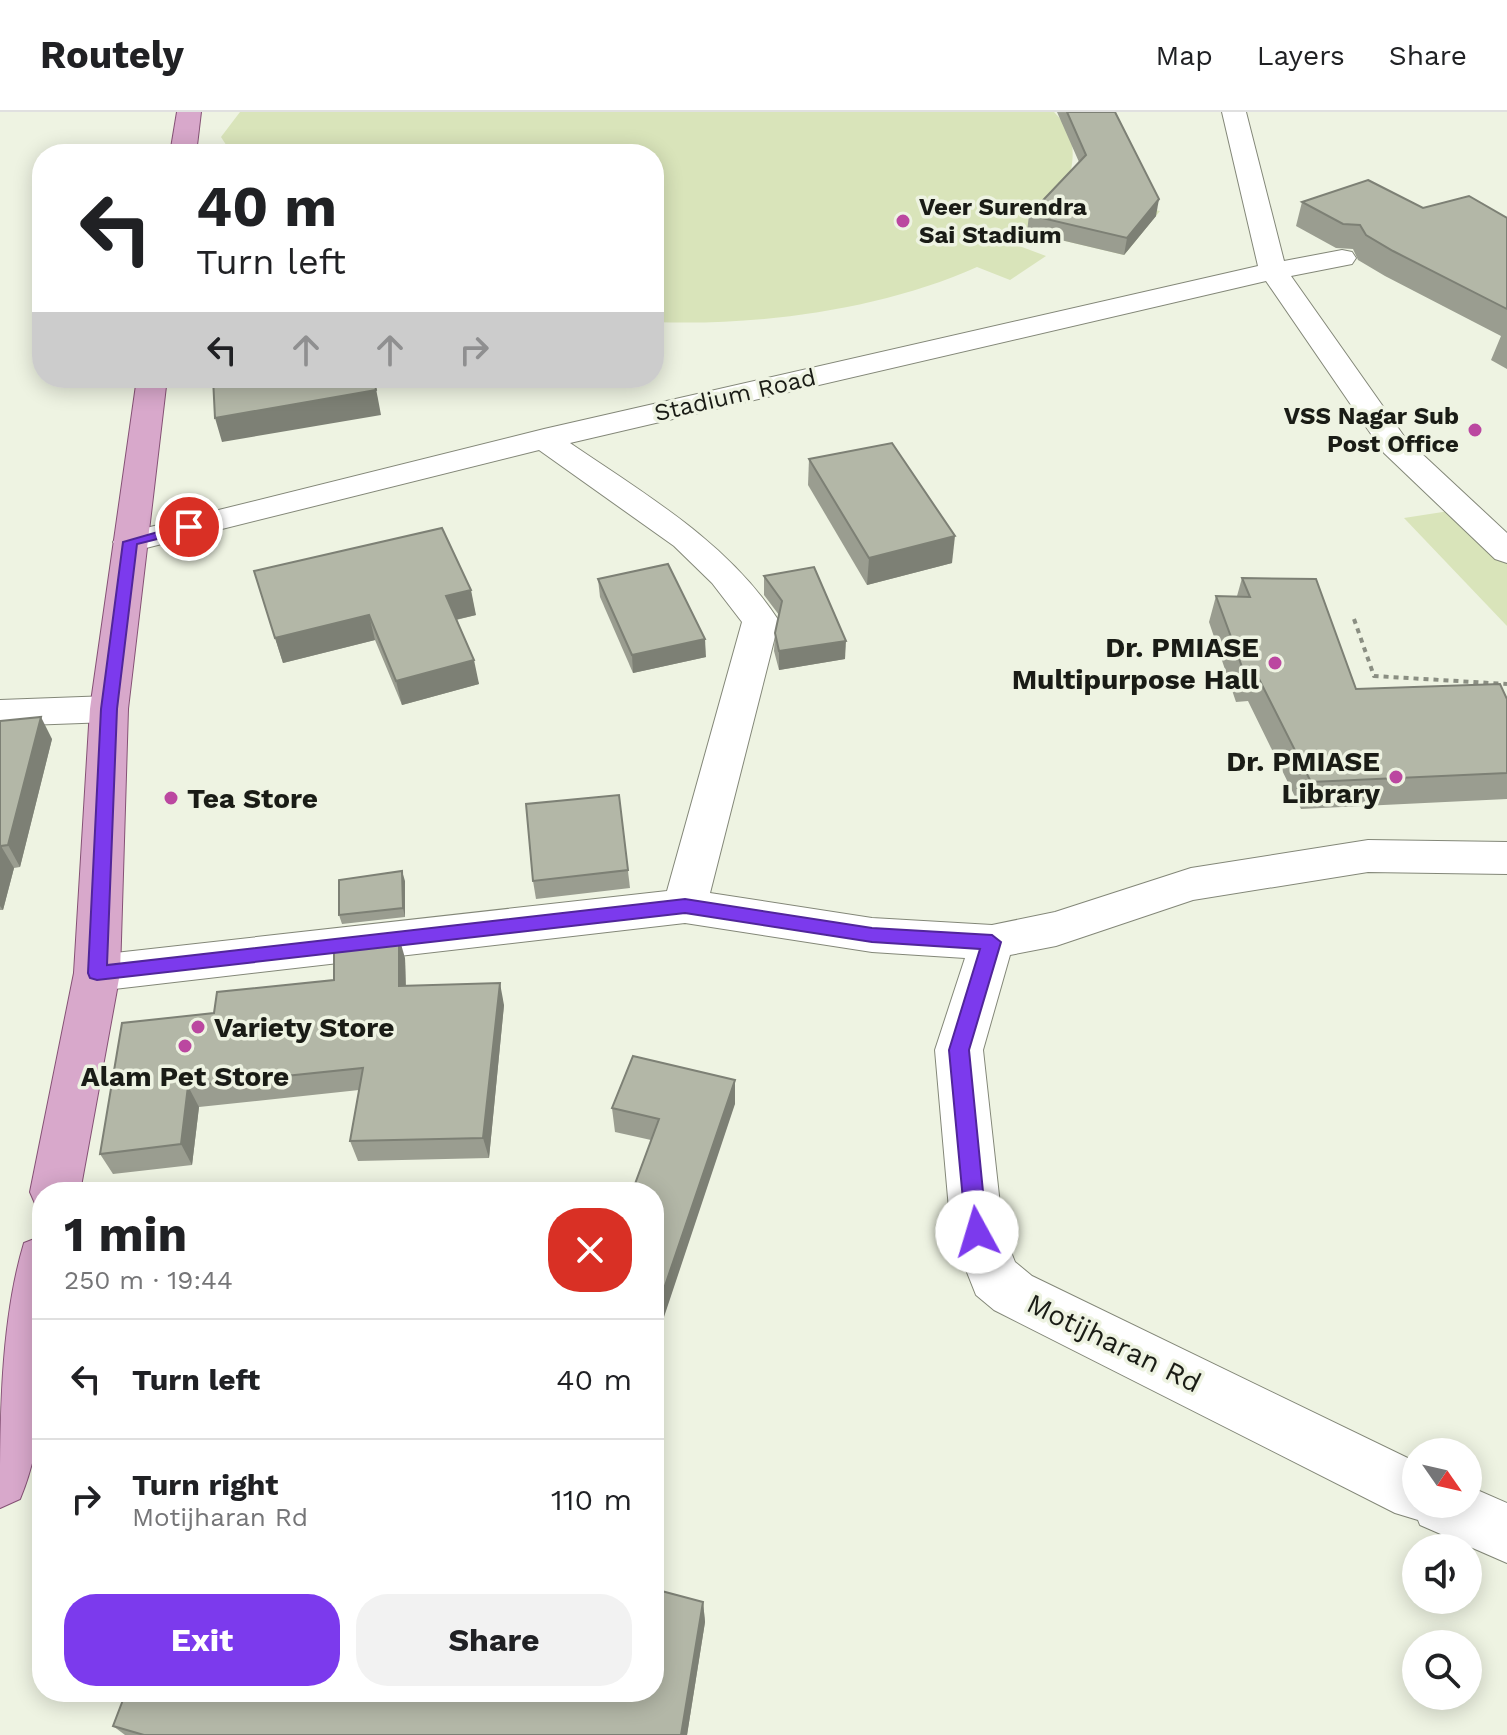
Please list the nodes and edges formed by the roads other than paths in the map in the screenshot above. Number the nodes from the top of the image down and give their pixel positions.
1 (189, 112) edge
2 (1234, 112) edge
3 (184, 144) edge
4 (1342, 258) edge
5 (1273, 271) junction
6 (151, 388) edge
7 (544, 439) junction
8 (130, 542) junction
9 (1507, 552) edge
10 (109, 709) junction
11 (0, 713) edge
12 (1507, 858) edge
13 (685, 906) junction
14 (992, 942) junction
15 (97, 973) junction
16 (57, 1182) edge
17 (32, 1312) edge
18 (0, 1479) edge
19 (1402, 1485) edge
20 (1473, 1518) edge
21 (1507, 1533) edge

1 - 3 main road
2 - 5 street
4 - 5 street, Stadium Road
5 - 7 street, Stadium Road
5 - 9 street
6 - 8 main road
7 - 8 street, Stadium Road
7 - 13 street
8 - 10 main road
10 - 11 street
10 - 15 main road
12 - 14 street
13 - 14 street
13 - 15 street
14 - 19 street, Motijharan Rd
15 - 16 main road
17 - 18 main road
20 - 21 street, Motijharan Rd

